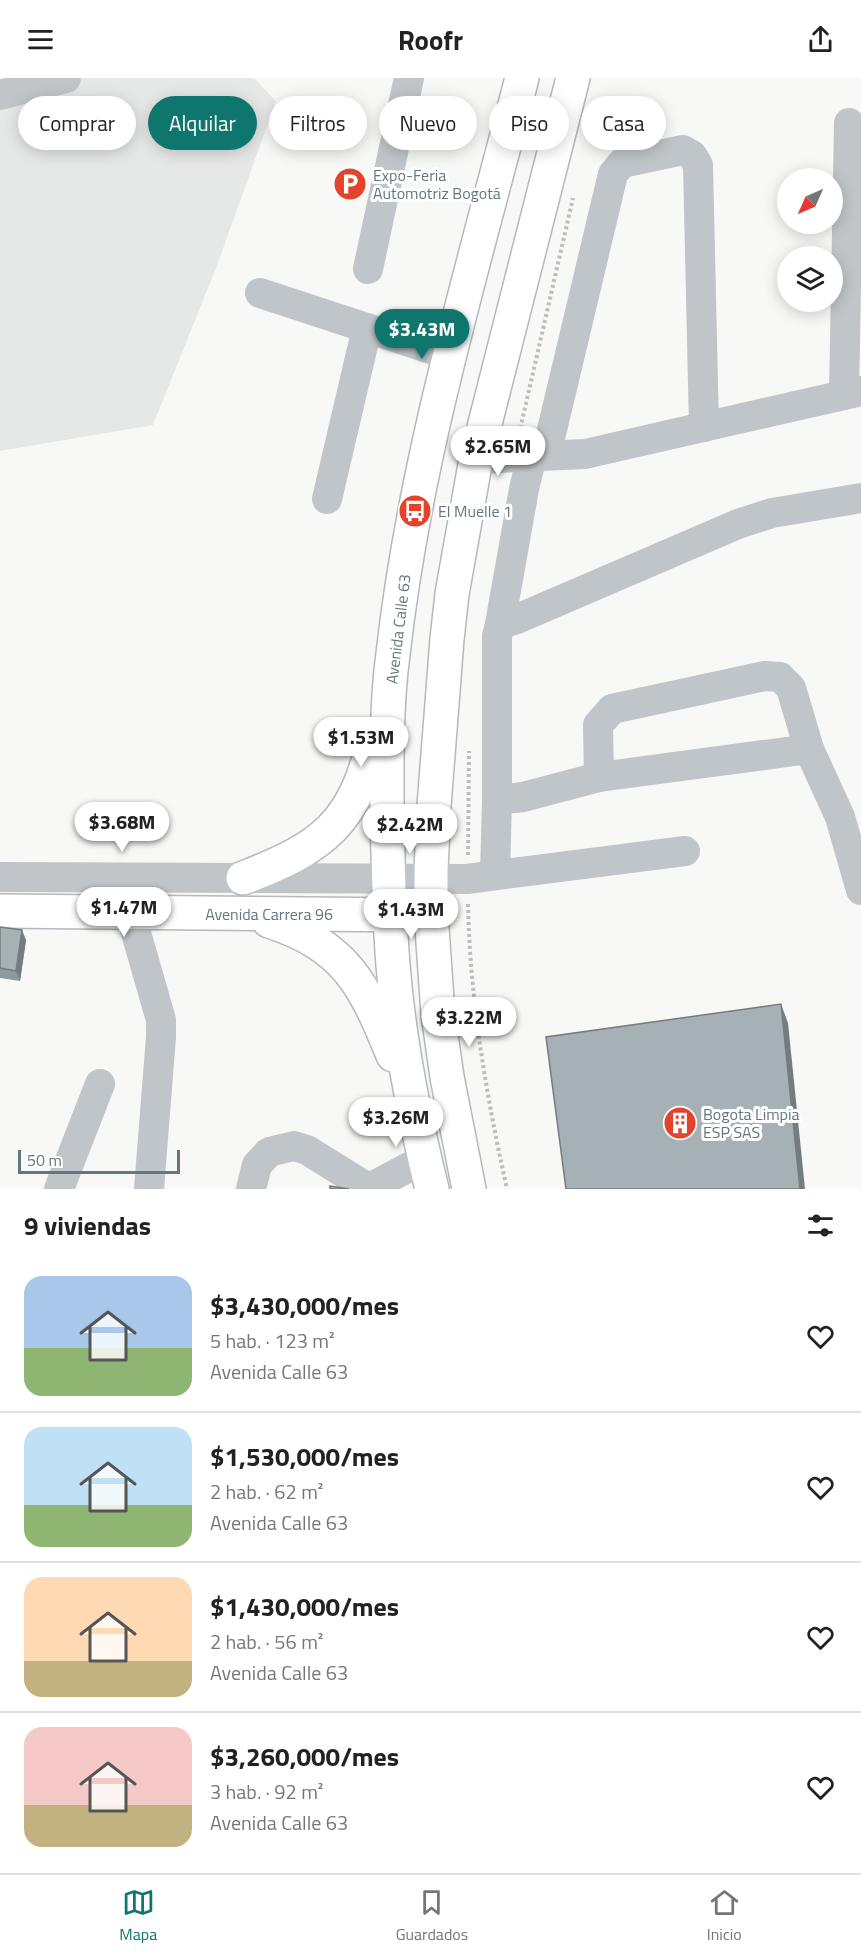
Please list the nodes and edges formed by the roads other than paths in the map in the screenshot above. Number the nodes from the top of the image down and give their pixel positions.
1 (66, 78) edge
2 (410, 78) edge
3 (522, 78) edge
4 (573, 78) edge
5 (0, 95) edge
6 (849, 123) dead end
7 (368, 269) dead end
8 (261, 293) dead end
9 (367, 328) junction
10 (450, 355) junction
11 (853, 393) edge
12 (704, 426) junction
13 (539, 456) junction
14 (476, 459) junction
15 (861, 498) edge
16 (327, 499) dead end
17 (500, 624) junction
18 (392, 656) junction
19 (809, 748) junction
20 (599, 777) junction
21 (496, 800) junction
22 (686, 851) dead end
23 (495, 875) junction
24 (0, 877) edge
25 (243, 878) junction
26 (389, 879) junction
27 (430, 879) junction
28 (861, 890) edge
29 (0, 911) edge
30 (130, 912) junction
31 (431, 914) junction
32 (248, 915) junction
33 (389, 915) junction
34 (100, 1084) dead end
35 (410, 1095) junction
36 (428, 1174) edge
37 (59, 1189) edge
38 (149, 1189) edge
39 (251, 1189) edge
40 (368, 1189) edge
41 (469, 1189) edge

1 - 5 street
2 - 7 street
3 - 10 main road, Avenida Calle 63
4 - 14 main road
6 - 11 street
8 - 9 street
9 - 10 street
9 - 16 street
10 - 18 main road, Avenida Calle 63
11 - 12 street
12 - 13 street
12 - 13 street
13 - 14 street
13 - 17 street
14 - 27 main road
15 - 17 street
17 - 21 street
18 - 25 main road
18 - 26 main road, Avenida Calle 63
19 - 20 street
19 - 20 street
19 - 28 street
20 - 21 street
21 - 23 street
22 - 23 street
23 - 27 street
24 - 25 street
25 - 26 street
26 - 27 street
26 - 33 main road, Avenida Calle 63
27 - 31 main road
29 - 30 main road, Avenida Carrera 96
30 - 32 main road, Avenida Carrera 96
30 - 38 street
31 - 33 main road, Avenida Carrera 96
31 - 41 main road
32 - 33 main road, Avenida Carrera 96
32 - 35 main road
33 - 35 main road, Avenida Calle 63
34 - 37 street
35 - 36 main road, Avenida Calle 63
36 - 40 street
39 - 40 street

